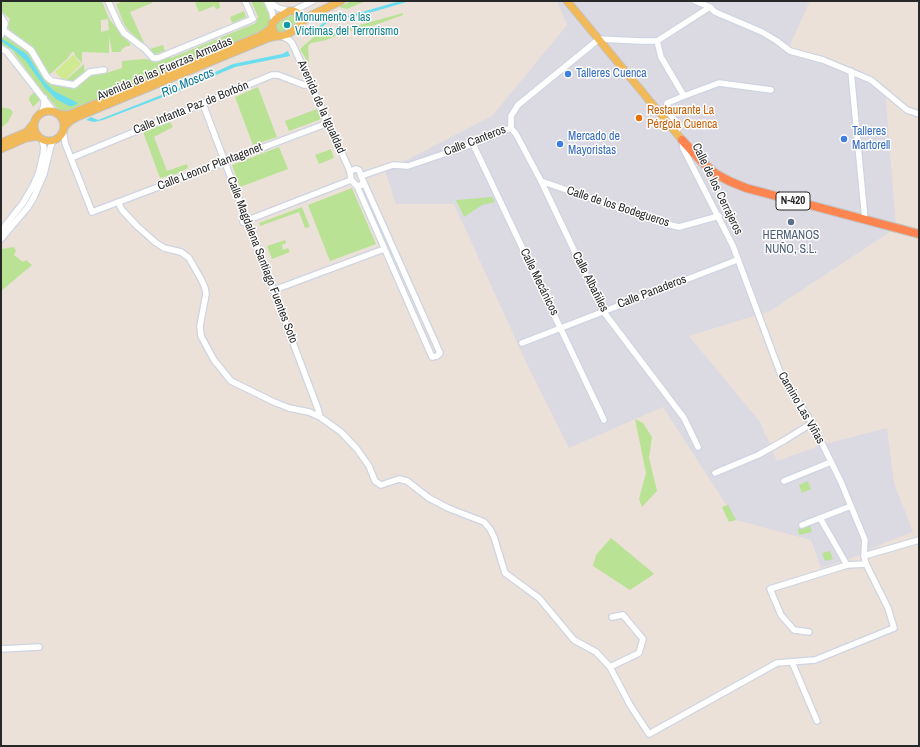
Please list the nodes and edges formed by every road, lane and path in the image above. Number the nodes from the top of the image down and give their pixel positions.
1 (115, 1) edge
2 (245, 1) edge
3 (268, 1) edge
4 (313, 1) edge
5 (331, 1) edge
6 (341, 1) edge
7 (567, 1) edge
8 (695, 1) edge
9 (108, 2) edge
10 (710, 8) junction
11 (294, 12) junction
12 (1, 17) edge
13 (302, 22) junction
14 (273, 25) junction
15 (294, 31) junction
16 (2, 32) edge
17 (279, 36) junction
18 (599, 39) junction
19 (657, 41) junction
20 (292, 43) junction
21 (1, 48) edge
22 (104, 70) dead end
23 (851, 71) junction
24 (311, 85) junction
25 (771, 90) dead end
26 (684, 96) junction
27 (44, 98) junction
28 (203, 104) junction
29 (41, 113) junction
30 (56, 113) junction
31 (919, 114) edge
32 (328, 122) junction
33 (34, 123) junction
34 (64, 128) junction
35 (511, 128) junction
36 (676, 132) junction
37 (40, 137) junction
38 (55, 139) junction
39 (682, 140) junction
40 (1, 143) edge
41 (65, 143) junction
42 (473, 144) junction
43 (1, 149) edge
44 (72, 158) junction
45 (225, 161) junction
46 (350, 171) junction
47 (362, 179) junction
48 (351, 180) junction
49 (541, 181) junction
50 (357, 186) junction
51 (118, 202) junction
52 (719, 216) junction
53 (865, 220) junction
54 (245, 221) junction
55 (1, 231) edge
56 (919, 234) edge
57 (1, 239) edge
58 (384, 249) junction
59 (738, 260) junction
60 (274, 290) junction
61 (603, 311) junction
62 (560, 327) junction
63 (522, 343) dead end
64 (320, 417) junction
65 (604, 420) dead end
66 (812, 423) junction
67 (698, 447) dead end
68 (831, 462) junction
69 (715, 473) dead end
70 (784, 482) dead end
71 (851, 506) junction
72 (820, 518) junction
73 (802, 525) dead end
74 (919, 540) edge
75 (864, 556) junction
76 (866, 564) junction
77 (847, 565) junction
78 (612, 617) dead end
79 (808, 632) dead end
80 (39, 646) dead end
81 (1, 649) edge
82 (792, 662) junction
83 (610, 667) junction
84 (818, 720) dead end

1 - 9 street
2 - 9 street
3 - 11 street
3 - 14 street
4 - 11 street
5 - 11 main road, Avenida de las Fuerzas Armadas
6 - 13 main road
7 - 18 main road, Calle de los Cerrajeros
8 - 10 street
10 - 19 street
10 - 23 street
11 - 13 main road
11 - 14 main road, Avenida de las Fuerzas Armadas
12 - 16 street
13 - 15 main road
14 - 17 main road
14 - 30 main road, Avenida de las Fuerzas Armadas
15 - 17 main road, Avenida de las Fuerzas Armadas
15 - 20 street
16 - 22 street
17 - 20 street
17 - 34 main road, Avenida de las Fuerzas Armadas
18 - 19 street
18 - 35 street, Calle Canteros
18 - 36 main road, Calle de los Cerrajeros
19 - 26 street
20 - 24 street, Avenida de la Igualdad
21 - 27 street
23 - 31 street
23 - 53 street
24 - 28 street, Calle Infanta Paz de Borbón
24 - 32 street, Avenida de la Igualdad
25 - 26 street
26 - 36 street
27 - 29 street
27 - 30 street
28 - 44 street, Calle Infanta Paz de Borbón
28 - 45 street, Calle Magdalena Santiago Fuentes Soto
29 - 30 main road
29 - 33 main road
30 - 34 main road
32 - 45 street, Calle Leonor Plantagenet
32 - 46 street, Avenida de la Igualdad
33 - 37 main road
33 - 40 main road
34 - 38 main road
34 - 41 street
35 - 42 street, Calle Canteros
35 - 49 street, Calle Albañiles
36 - 39 main road, Calle de los Cerrajeros
37 - 38 main road
37 - 43 main road
37 - 55 street
38 - 41 street
38 - 57 street
39 - 52 street, Calle de los Cerrajeros
39 - 53 highway, N-420
41 - 44 street
42 - 47 street, Calle Canteros
42 - 62 street, Calle Mecánicos
44 - 51 street, Calle Leonor Plantagenet
45 - 51 street, Calle Leonor Plantagenet
45 - 54 street, Calle Magdalena Santiago Fuentes Soto
46 - 47 street
46 - 48 street, Avenida de la Igualdad
47 - 50 street, Calle Canteros
47 - 58 street
48 - 50 street
48 - 54 street
49 - 52 street, Calle de los Bodegueros
49 - 61 street, Calle Albañiles
50 - 58 street
51 - 64 street
52 - 59 street, Calle de los Cerrajeros
53 - 56 highway, N-420
54 - 60 street, Calle Magdalena Santiago Fuentes Soto
58 - 60 street
59 - 61 street, Calle Panaderos
59 - 66 street, Camino Las Viñas
60 - 64 street, Calle Magdalena Santiago Fuentes Soto
61 - 62 street, Calle Panaderos
61 - 67 street, Calle Albañiles
62 - 63 street, Calle Panaderos
62 - 65 street, Calle Mecánicos
64 - 83 street
66 - 68 street, Camino Las Viñas
66 - 69 street
68 - 70 street
68 - 71 street, Camino Las Viñas
71 - 72 street
71 - 75 street, Camino Las Viñas
72 - 73 street
72 - 77 street
74 - 75 street
75 - 76 street, Camino Las Viñas
76 - 77 street
76 - 82 street, Camino Las Viñas
77 - 79 street
78 - 83 street
80 - 81 street
82 - 83 street
82 - 84 street

